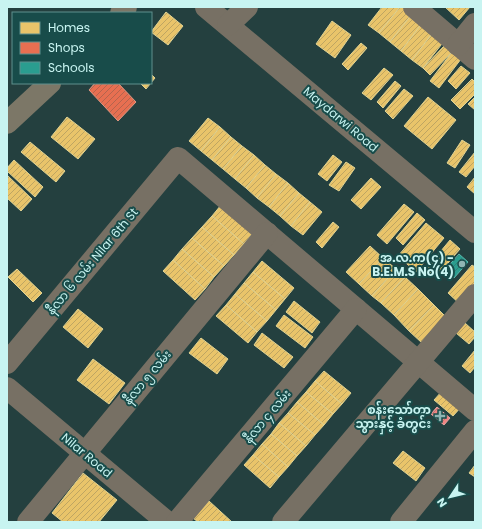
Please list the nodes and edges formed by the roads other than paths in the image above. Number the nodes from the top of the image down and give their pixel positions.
1 (206, 7) edge
2 (247, 7) edge
3 (414, 7) edge
4 (475, 24) edge
5 (228, 25) junction
6 (458, 44) junction
7 (475, 59) edge
8 (49, 84) edge
9 (7, 123) edge
10 (472, 223) edge
11 (267, 233) junction
12 (475, 295) edge
13 (356, 309) junction
14 (419, 362) junction
15 (7, 363) edge
16 (7, 388) edge
17 (475, 410) edge
18 (475, 431) edge
19 (84, 453) junction
20 (28, 522) edge
21 (167, 522) edge
22 (177, 522) edge
23 (283, 522) edge
24 (401, 522) edge

1 - 5 street, Maydarwi Road
2 - 5 street
3 - 6 street
4 - 6 street
5 - 10 street, Maydarwi Road
6 - 7 street
8 - 9 main road
11 - 13 street
11 - 15 street, နီလာ ၆ လမ်း Nilar 6th St
11 - 19 street, နီလာ ၅ လမ်း
12 - 14 street
13 - 14 street
13 - 22 street, နီလာ ၄ လမ်း
14 - 17 street
14 - 23 street
16 - 19 street, Nilar Road
18 - 24 street
19 - 20 street, နီလာ ၅ လမ်း
19 - 21 street, Nilar Road

